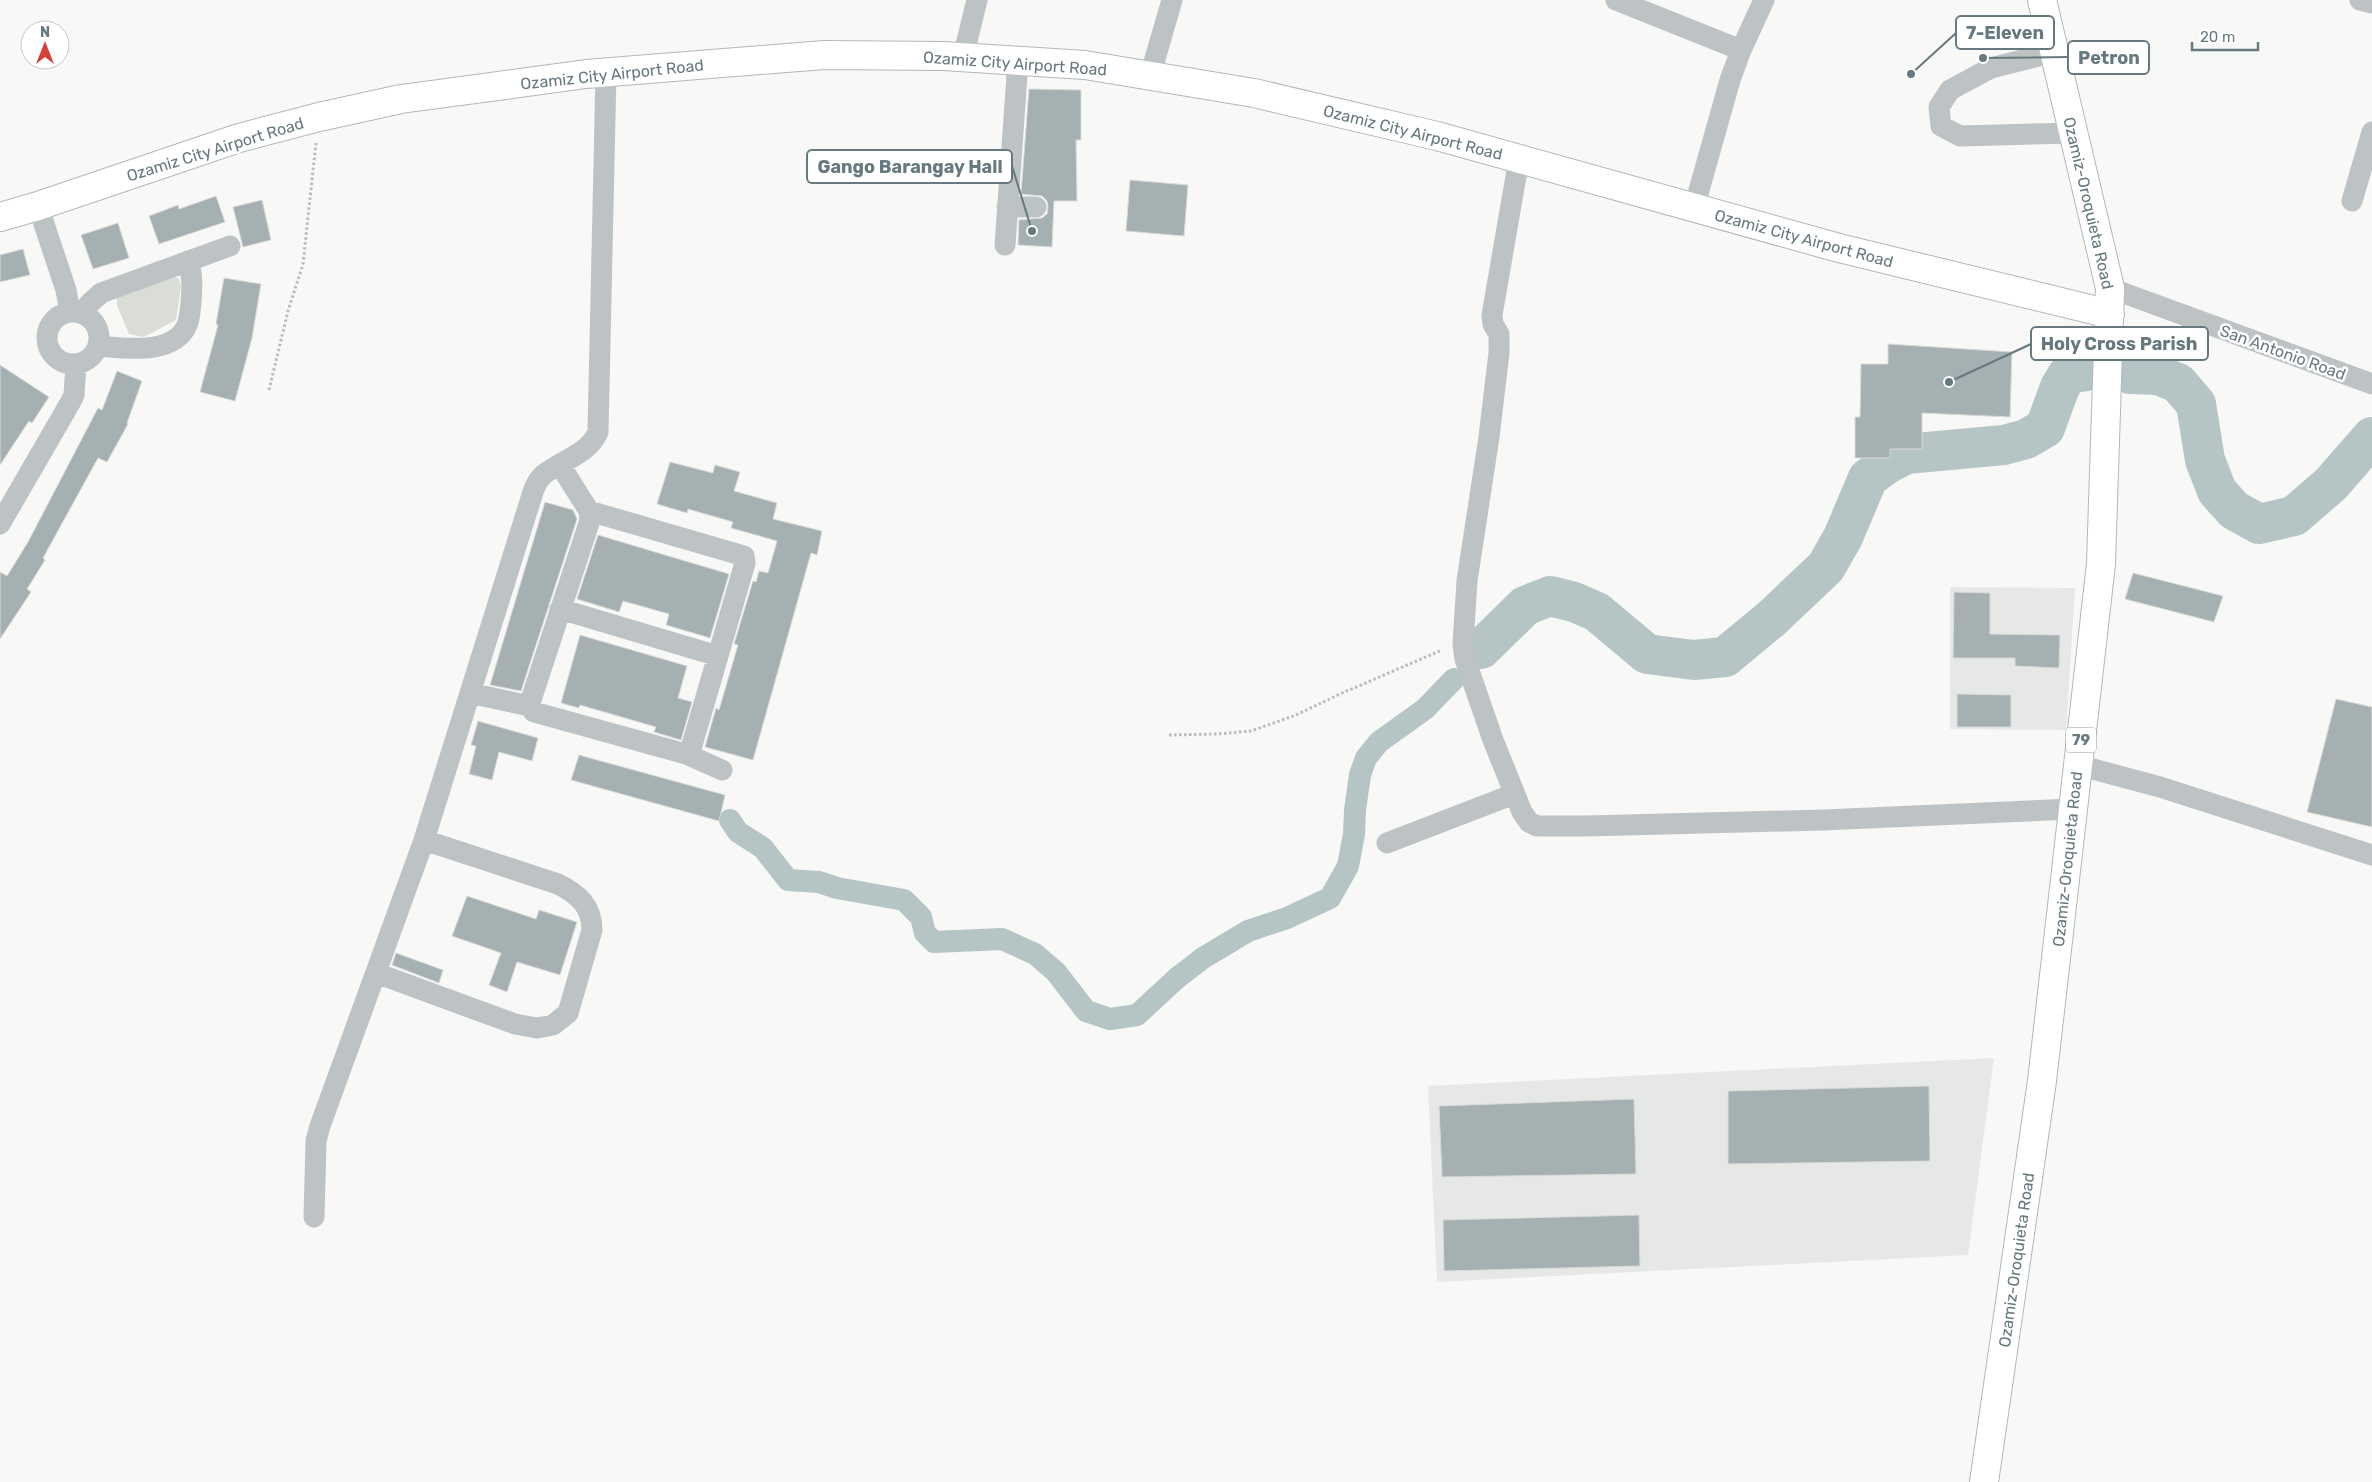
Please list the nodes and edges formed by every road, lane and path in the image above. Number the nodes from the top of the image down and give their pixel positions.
1 (977, 0) edge
2 (1172, 0) edge
3 (1616, 0) edge
4 (1764, 0) edge
5 (2042, 0) edge
6 (2360, 0) edge
7 (2372, 4) edge
8 (1741, 50) junction
9 (2054, 52) junction
10 (963, 57) junction
11 (1018, 61) junction
12 (606, 73) junction
13 (1150, 76) junction
14 (319, 117) junction
15 (2372, 132) edge
16 (2073, 133) junction
17 (1519, 159) junction
18 (2352, 201) dead end
19 (38, 206) junction
20 (1007, 206) junction
21 (1036, 207) dead end
22 (1694, 208) junction
23 (0, 217) edge
24 (1005, 245) dead end
25 (230, 246) dead end
26 (188, 261) junction
27 (2110, 301) junction
28 (77, 313) junction
29 (98, 346) junction
30 (76, 364) junction
31 (2372, 384) edge
32 (269, 390) dead end
33 (560, 465) junction
34 (589, 511) junction
35 (0, 524) edge
36 (560, 609) junction
37 (1463, 640) junction
38 (718, 656) junction
39 (470, 692) junction
40 (529, 706) junction
41 (1169, 735) dead end
42 (686, 754) junction
43 (2078, 765) junction
44 (722, 770) dead end
45 (1514, 794) junction
46 (2073, 809) junction
47 (424, 840) junction
48 (1387, 843) dead end
49 (2372, 855) edge
50 (376, 973) junction
51 (314, 1218) dead end
52 (1984, 1482) edge

1 - 10 street
2 - 13 street
3 - 8 street
4 - 8 street
5 - 9 main road, Ozamiz-Oroquieta Road / 79
6 - 7 street
8 - 22 street
9 - 16 main road, Ozamiz-Oroquieta Road / 79
9 - 16 street
10 - 11 main road, Ozamiz City Airport Road
10 - 12 main road, Ozamiz City Airport Road
11 - 13 main road, Ozamiz City Airport Road
11 - 20 street
12 - 14 main road, Ozamiz City Airport Road
12 - 33 street
13 - 17 main road, Ozamiz City Airport Road
14 - 19 main road, Ozamiz City Airport Road
14 - 32 path
15 - 18 street
16 - 27 main road, Ozamiz-Oroquieta Road / 79
17 - 22 main road, Ozamiz City Airport Road
17 - 37 street
19 - 23 main road, Ozamiz City Airport Road
19 - 28 street
20 - 21 street
20 - 24 street
22 - 27 main road, Ozamiz City Airport Road
25 - 26 street
26 - 28 street
26 - 29 street
27 - 31 street, San Antonio Road
27 - 43 main road, Ozamiz-Oroquieta Road / 79
28 - 29 street
28 - 30 street
29 - 30 street
30 - 35 street
33 - 34 street
33 - 39 street
34 - 36 street
34 - 38 street
36 - 38 street
36 - 40 street
37 - 41 path
37 - 45 street
38 - 42 street
39 - 40 street
39 - 47 street
40 - 42 street
42 - 44 street
43 - 46 main road, Ozamiz-Oroquieta Road / 79
43 - 49 street
45 - 46 street
45 - 48 street
46 - 52 main road, Ozamiz-Oroquieta Road / 79
47 - 50 street
47 - 50 street
50 - 51 street

